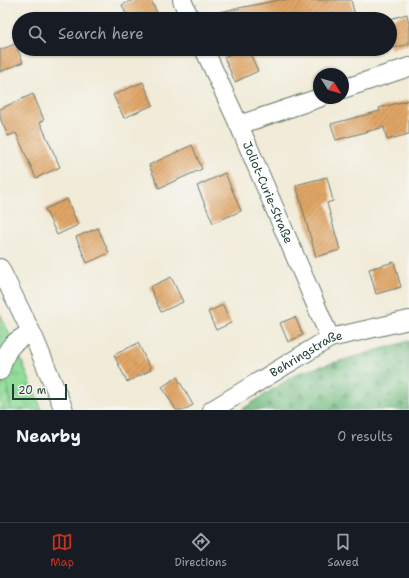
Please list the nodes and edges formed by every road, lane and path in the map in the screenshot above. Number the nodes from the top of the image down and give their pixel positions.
1 (182, 0) edge
2 (187, 12) edge
3 (207, 56) edge
4 (409, 67) edge
5 (349, 87) edge
6 (313, 100) edge
7 (239, 125) junction
8 (0, 268) edge
9 (409, 320) edge
10 (31, 332) junction
11 (330, 338) junction
12 (0, 371) edge
13 (64, 410) edge
14 (212, 410) edge

1 - 2 street
3 - 7 street, Joliot-Curie-Straße
4 - 5 street
6 - 7 street
7 - 11 street, Joliot-Curie-Straße
8 - 10 street
9 - 11 street, Behringstraße
10 - 12 street
10 - 13 street
11 - 14 street, Behringstraße

